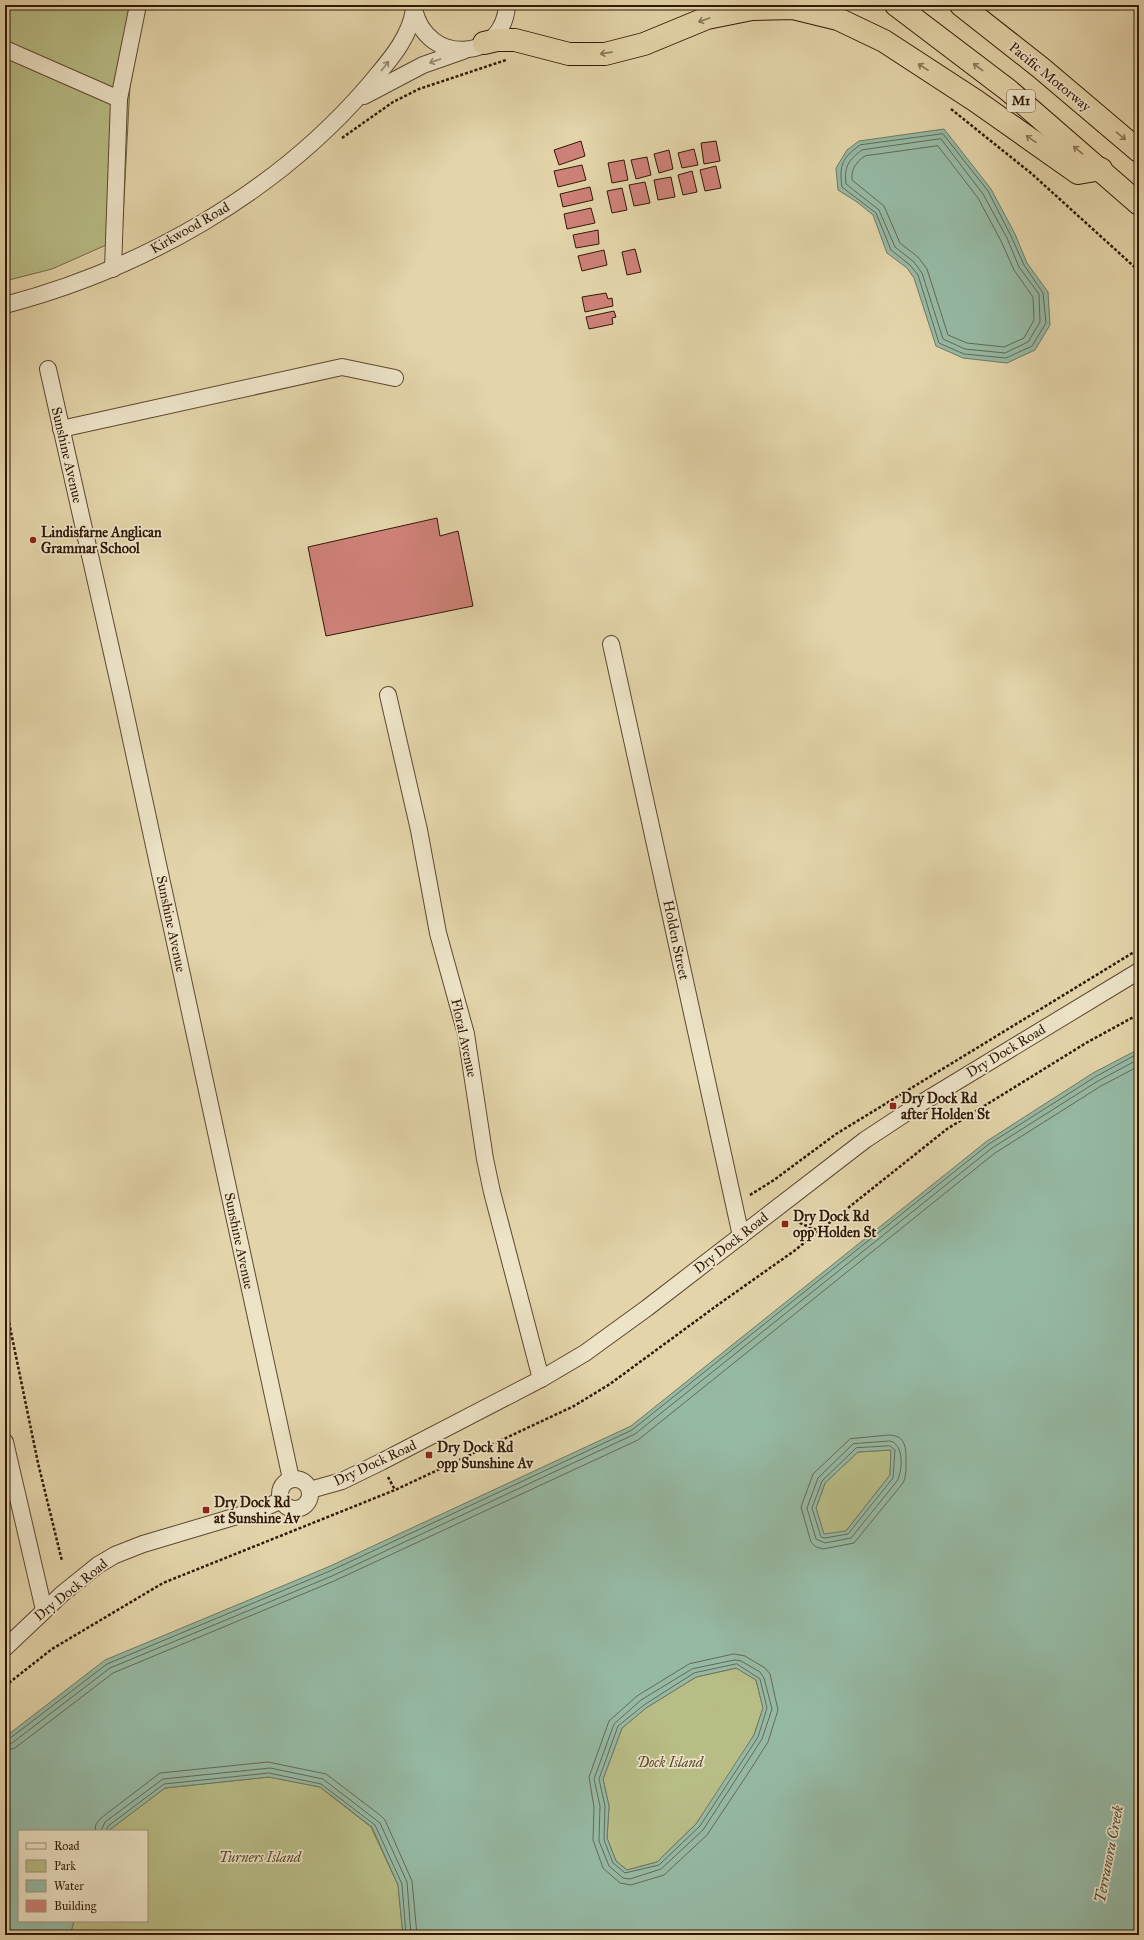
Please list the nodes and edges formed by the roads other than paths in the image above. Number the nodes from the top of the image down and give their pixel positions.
1 (138, 5) edge
2 (507, 5) edge
3 (896, 5) edge
4 (961, 5) edge
5 (414, 7) edge
6 (478, 46) junction
7 (5, 49) edge
8 (119, 99) junction
9 (350, 106) junction
10 (1139, 151) edge
11 (1101, 169) junction
12 (1139, 204) edge
13 (113, 269) junction
14 (5, 305) edge
15 (48, 370) dead end
16 (394, 378) dead end
17 (61, 429) junction
18 (611, 644) dead end
19 (388, 695) dead end
20 (1139, 971) edge
21 (741, 1236) junction
22 (541, 1380) junction
23 (5, 1442) edge
24 (291, 1479) junction
25 (310, 1490) junction
26 (282, 1500) junction
27 (44, 1610) junction
28 (5, 1648) edge

1 - 8 street
2 - 6 street
11 -> 3 highway, M1
4 -> 10 highway, Pacific Motorway / M1
5 - 6 street
9 -> 5 street, Kirkwood Road
6 -> 9 street, Kirkwood Road
11 -> 6 highway
7 - 8 street
8 - 13 street
9 - 13 street, Kirkwood Road
11 - 12 highway, M1
13 - 14 street, Kirkwood Road
15 - 17 street, Sunshine Avenue
16 - 17 street
17 - 24 street, Sunshine Avenue
18 - 21 street, Holden Street
19 - 22 street, Floral Avenue
20 - 21 street, Dry Dock Road
21 - 22 street, Dry Dock Road
22 - 25 street, Dry Dock Road
23 - 27 street
24 - 25 street
24 - 26 street
25 - 26 street
26 - 27 street, Dry Dock Road
27 - 28 street, Dry Dock Road

